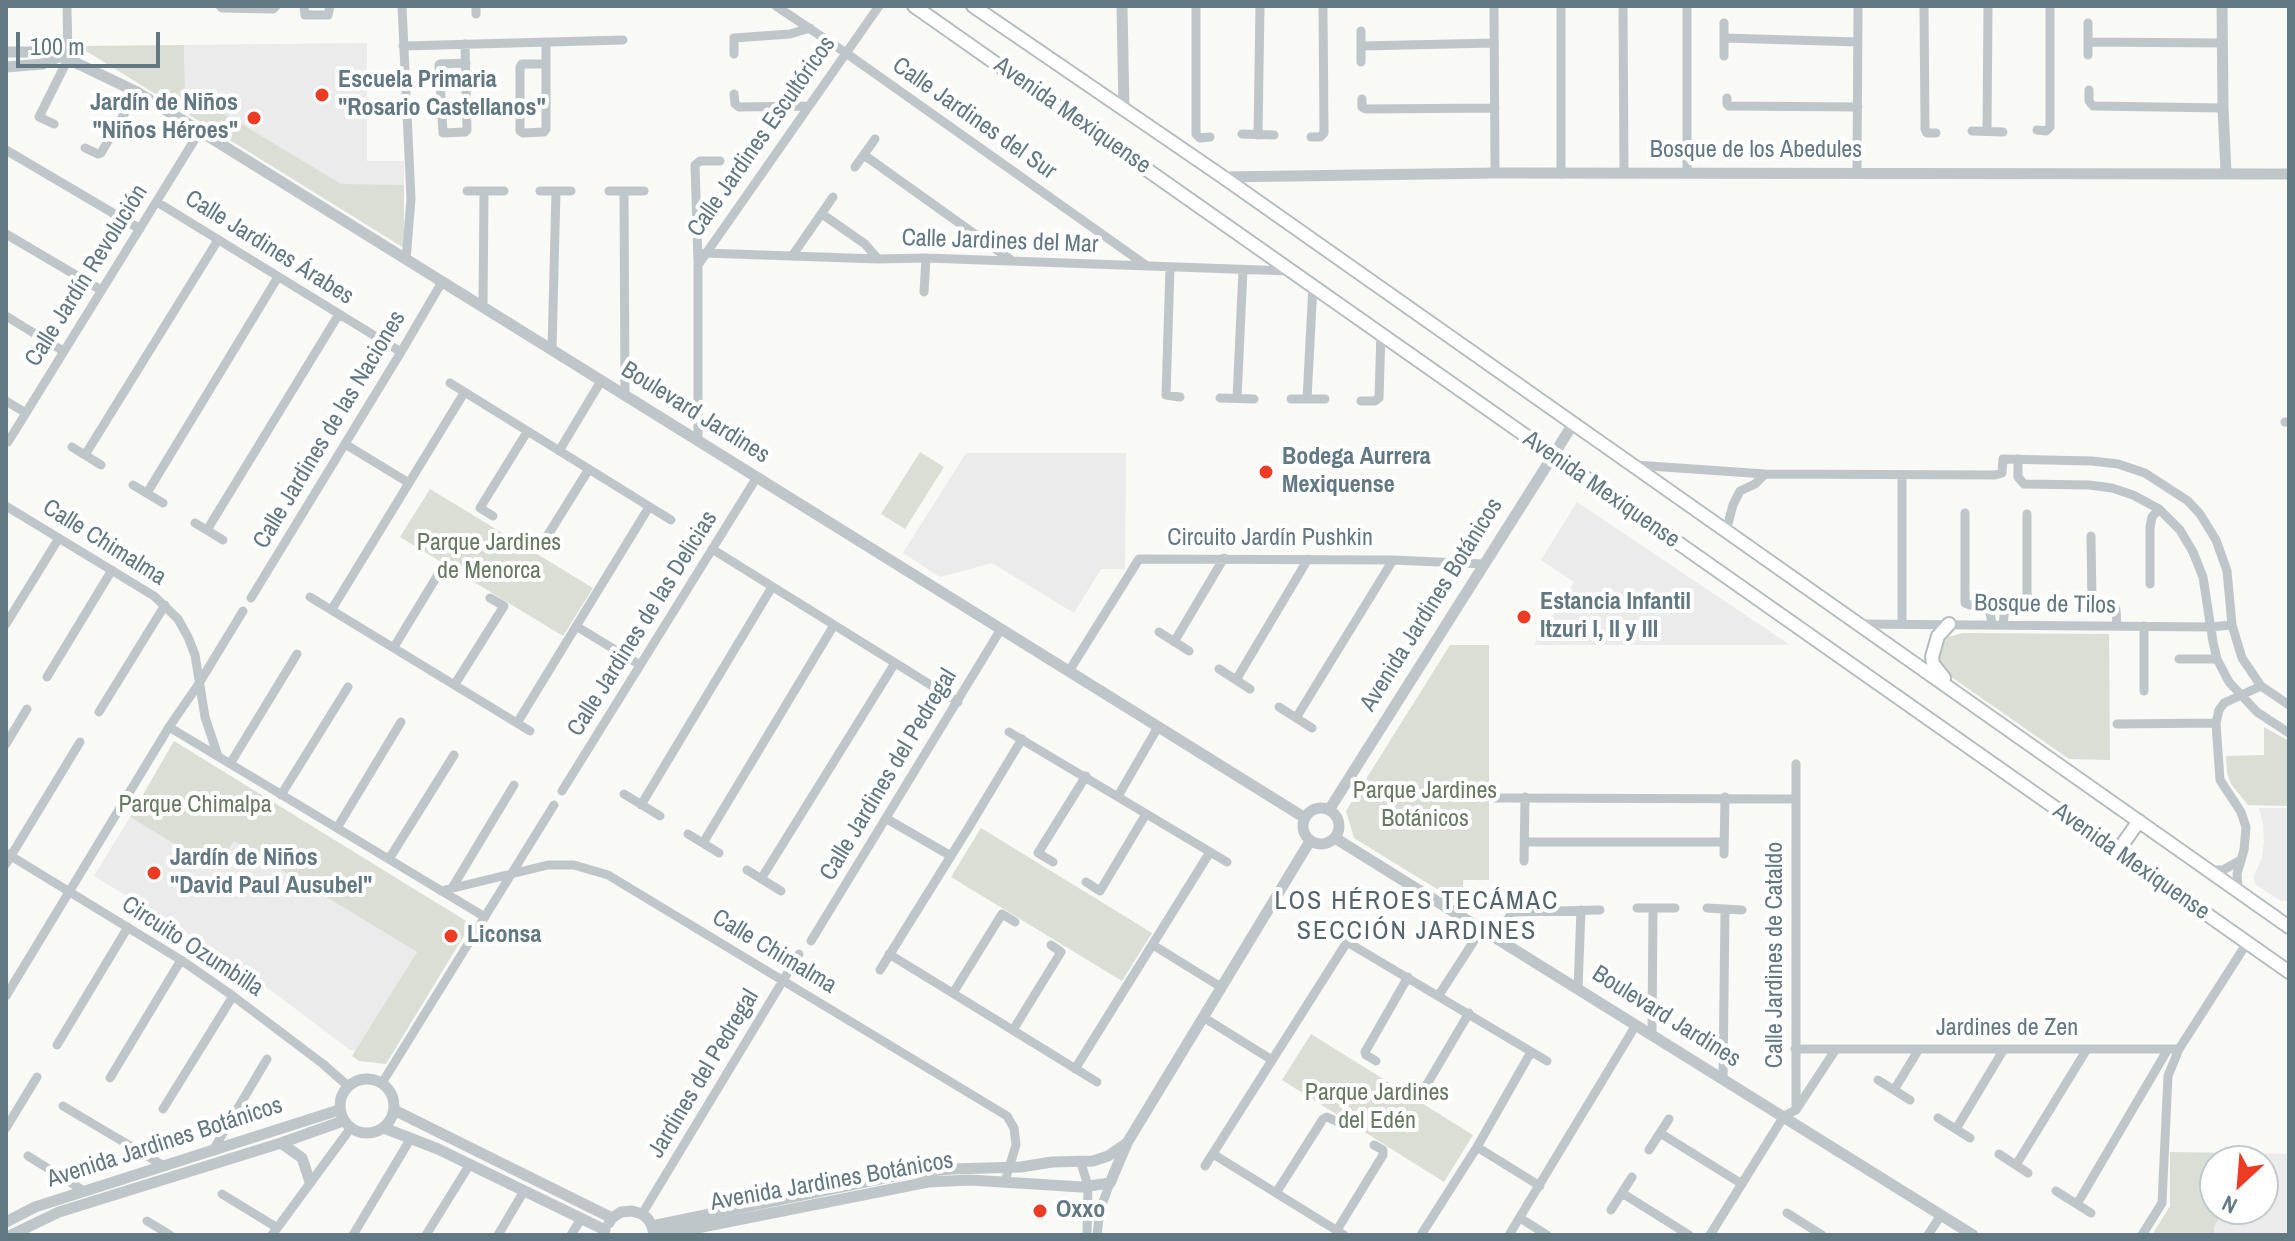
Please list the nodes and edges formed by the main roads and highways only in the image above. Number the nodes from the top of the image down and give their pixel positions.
1 (914, 6) edge
2 (973, 6) edge
3 (1949, 624) road end
4 (1963, 697) junction
5 (2139, 821) junction
6 (2117, 852) junction
7 (2289, 927) edge
8 (2289, 972) edge

1 - 6 main road, Avenida Mexiquense
2 - 4 main road, Avenida Mexiquense
3 - 4 main road
4 - 5 main road, Avenida Mexiquense
5 - 6 main road
5 - 7 main road, Avenida Mexiquense
6 - 8 main road, Avenida Mexiquense

